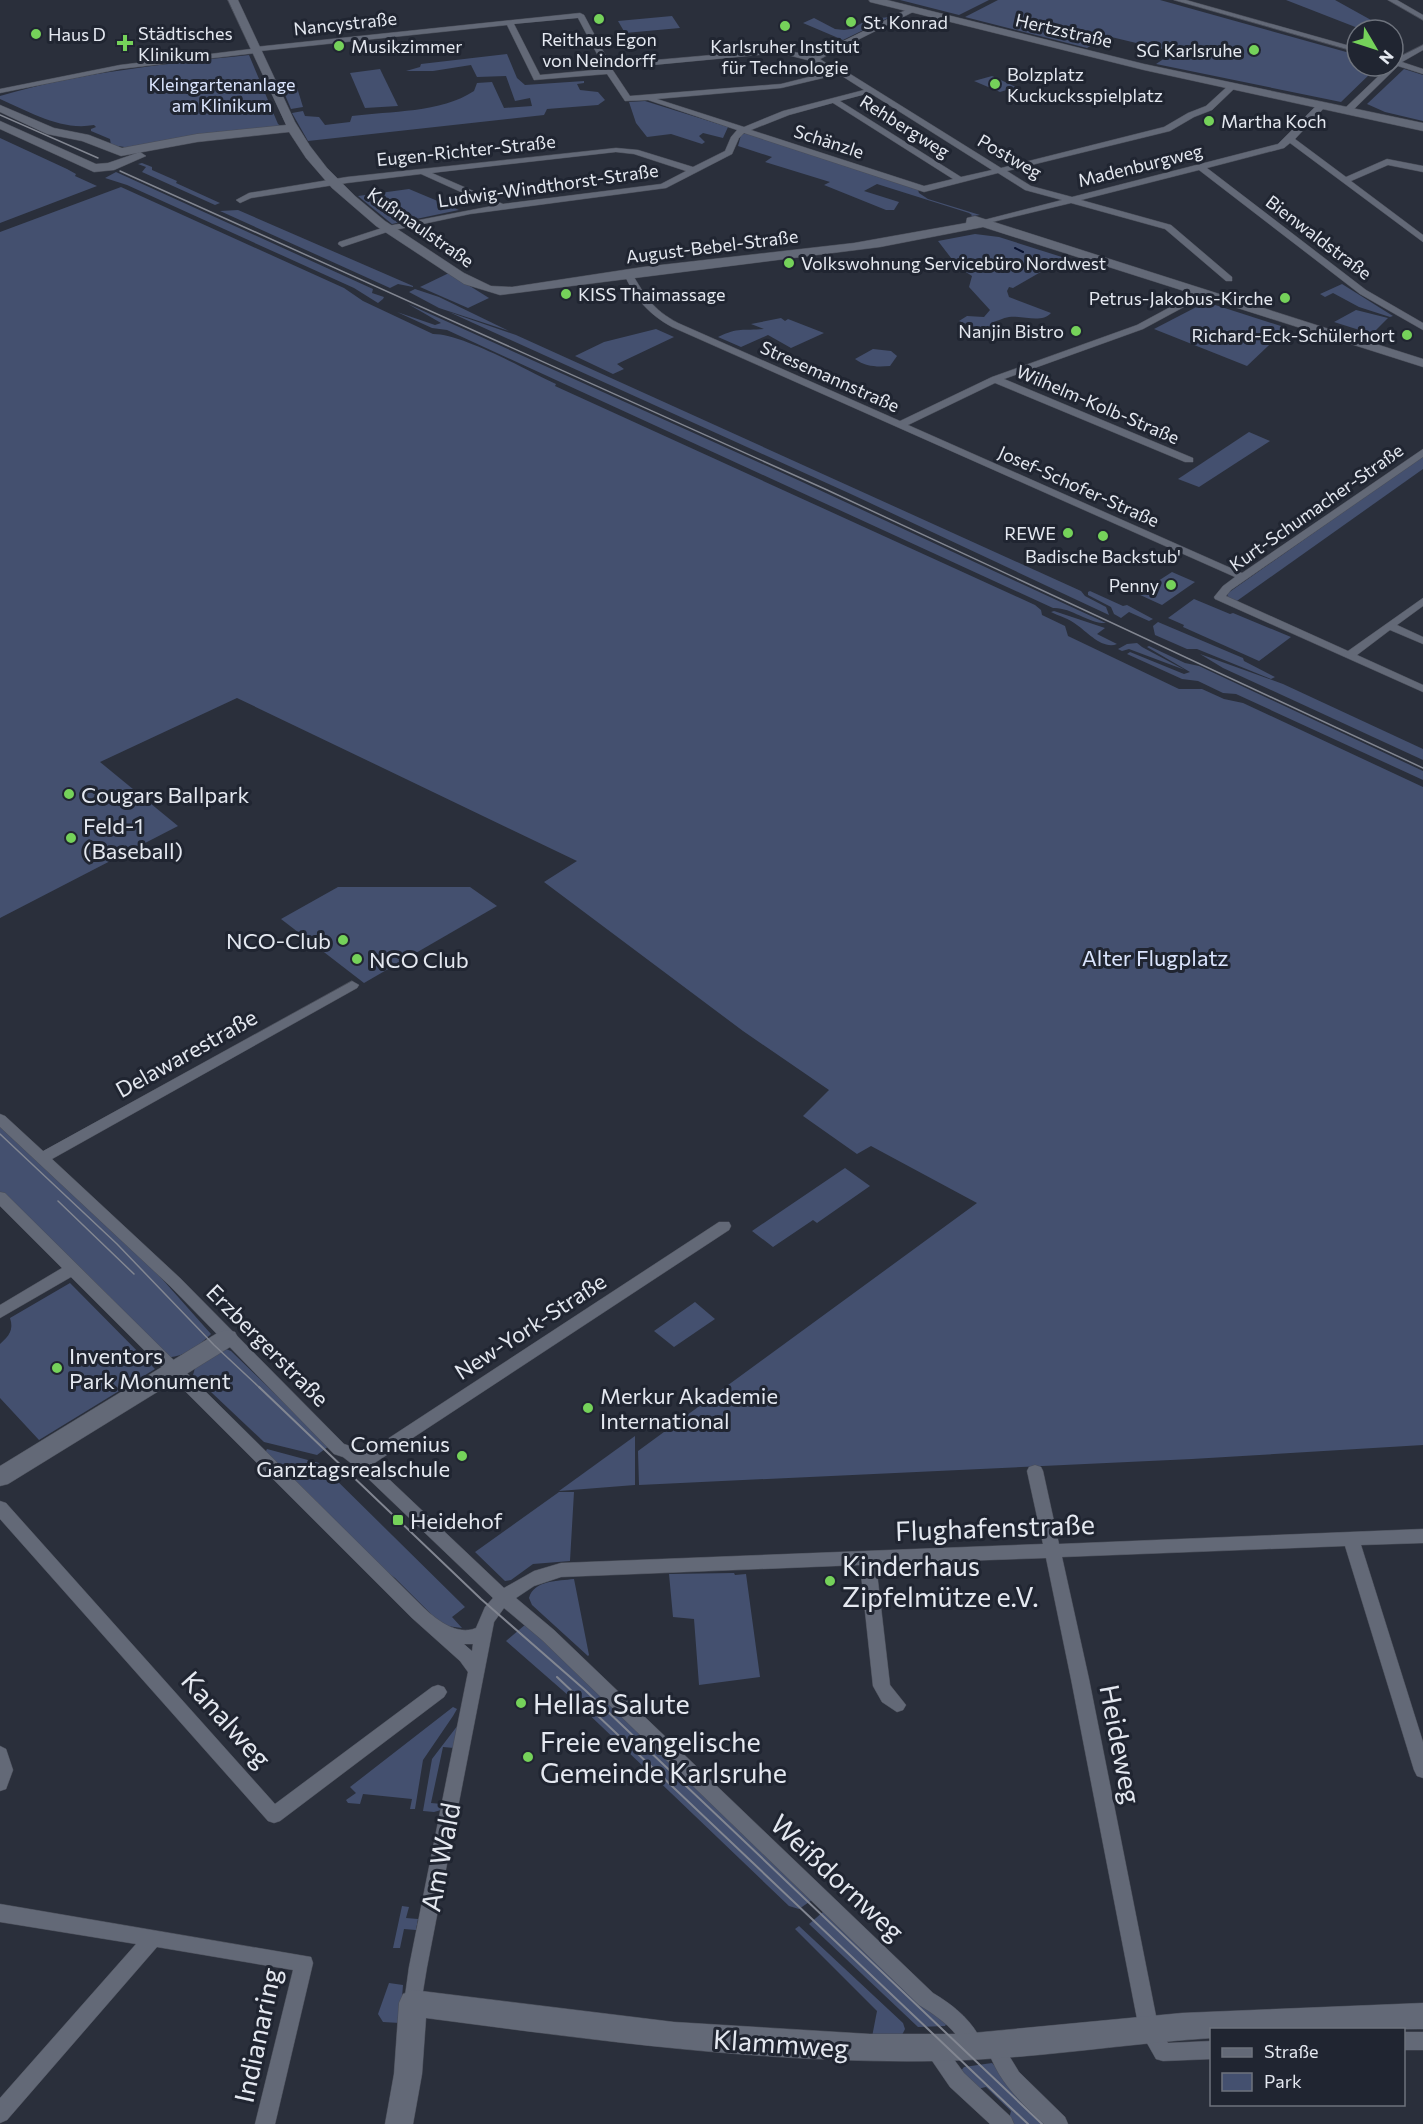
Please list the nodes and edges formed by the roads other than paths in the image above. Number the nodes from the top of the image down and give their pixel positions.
1 (233, 0) edge
2 (874, 0) edge
3 (1392, 0) edge
4 (1183, 1) edge
5 (910, 10) junction
6 (1423, 18) edge
7 (509, 21) junction
8 (1345, 47) edge
9 (1423, 47) edge
10 (255, 50) junction
11 (1405, 57) edge
12 (814, 59) junction
13 (1405, 66) edge
14 (609, 69) junction
15 (1423, 72) edge
16 (836, 73) junction
17 (1380, 78) edge
18 (1233, 86) junction
19 (0, 91) edge
20 (870, 91) junction
21 (651, 98) junction
22 (833, 100) junction
23 (1322, 105) junction
24 (0, 108) edge
25 (1347, 111) junction
26 (0, 125) edge
27 (1423, 127) edge
28 (292, 128) junction
29 (743, 130) junction
30 (1290, 139) junction
31 (122, 158) junction
32 (1200, 166) junction
33 (1423, 169) edge
34 (694, 171) junction
35 (1000, 171) junction
36 (422, 172) junction
37 (960, 180) junction
38 (1345, 180) junction
39 (333, 183) junction
40 (240, 200) dead end
41 (1068, 200) junction
42 (500, 206) junction
43 (979, 222) junction
44 (388, 229) junction
45 (1423, 239) edge
46 (342, 244) dead end
47 (628, 274) junction
48 (1228, 279) dead end
49 (488, 291) joint
50 (1203, 294) junction
51 (1423, 327) edge
52 (1423, 363) edge
53 (995, 379) junction
54 (900, 425) junction
55 (1423, 452) edge
56 (1188, 460) dead end
57 (1243, 577) junction
58 (1423, 601) edge
59 (1389, 627) junction
60 (1423, 641) edge
61 (1348, 656) junction
62 (1423, 689) edge
63 (352, 986) dead end
64 (0, 1119) edge
65 (42, 1158) junction
66 (0, 1197) edge
67 (724, 1226) dead end
68 (72, 1269) junction
69 (0, 1312) edge
70 (227, 1338) junction
71 (173, 1369) junction
72 (362, 1463) junction
73 (1035, 1472) dead end
74 (0, 1477) edge
75 (0, 1508) edge
76 (1423, 1536) edge
77 (1351, 1538) junction
78 (1052, 1551) junction
79 (867, 1558) junction
80 (505, 1599) junction
81 (435, 1628) junction
82 (483, 1633) junction
83 (477, 1672) junction
84 (438, 1692) dead end
85 (897, 1705) dead end
86 (0, 1754) edge
87 (1423, 1770) edge
88 (0, 1783) edge
89 (0, 1913) edge
90 (152, 1939) junction
91 (413, 2003) junction
92 (1423, 2016) edge
93 (1149, 2029) junction
94 (1405, 2041) edge
95 (1423, 2041) edge
96 (985, 2045) junction
97 (934, 2049) junction
98 (1210, 2050) edge
99 (0, 2113) edge
100 (265, 2124) edge
101 (399, 2124) edge
102 (1004, 2124) edge
103 (1058, 2124) edge

1 - 10 street, Kußmaulstraße
2 - 5 street, Hertzstraße
3 - 6 street
4 - 8 street
5 - 12 street
5 - 18 street, Hertzstraße
7 - 10 street, Nancystraße
7 - 14 street, Nancystraße
7 - 14 street
9 - 11 street
10 - 19 street, Nancystraße
10 - 28 street, Kußmaulstraße
12 - 14 street
12 - 16 street, Postweg
13 - 15 street
14 - 21 street, Nancystraße
16 - 20 street, Postweg
16 - 21 street
17 - 25 street
18 - 23 street, Hertzstraße
18 - 35 street, Schänzle
20 - 22 street
20 - 35 street, Postweg
21 - 29 street, Schänzle
22 - 29 street
22 - 37 street, Rehbergweg
23 - 25 street, Hertzstraße
23 - 30 street, Madenburgweg
24 - 31 street
25 - 27 street, Hertzstraße
26 - 31 street
28 - 31 street
28 - 39 street, Kußmaulstraße
29 - 34 street, Ludwig-Windthorst-Straße
29 - 37 street, Schänzle
30 - 32 street, Madenburgweg
30 - 38 street
32 - 41 street, Madenburgweg
32 - 51 street, Bienwaldstraße
33 - 38 street
34 - 36 street, Eugen-Richter-Straße
34 - 42 street, Ludwig-Windthorst-Straße
35 - 37 street, Schänzle
35 - 41 street, Postweg
36 - 39 street, Eugen-Richter-Straße
36 - 42 street
38 - 45 street
39 - 40 street, Eugen-Richter-Straße
39 - 44 street, Kußmaulstraße
41 - 43 street, Madenburgweg
41 - 48 street, Postweg
42 - 44 street, Ludwig-Windthorst-Straße
43 - 47 street, August-Bebel-Straße
43 - 50 street
44 - 46 street, Ludwig-Windthorst-Straße
44 - 49 street, Kußmaulstraße
47 - 49 street, August-Bebel-Straße
47 - 54 street, Stresemannstraße
50 - 52 street
50 - 53 street, Stresemannstraße
53 - 54 street, Stresemannstraße
53 - 56 street, Wilhelm-Kolb-Straße
54 - 57 street, Josef-Schofer-Straße
55 - 57 street, Kurt-Schumacher-Straße
57 - 61 street, Kurt-Schumacher-Straße
58 - 59 street
59 - 60 street
59 - 61 street
61 - 62 street
63 - 65 street, Delawarestraße
64 - 65 street, Erzbergerstraße
65 - 70 street, Erzbergerstraße
66 - 68 street
67 - 72 street, New-York-Straße
68 - 69 street
68 - 71 street
70 - 71 street
70 - 72 street, Erzbergerstraße
71 - 74 street
71 - 81 street
72 - 80 street, Erzbergerstraße
73 - 78 street, Heideweg
75 - 84 street, Kanalweg
76 - 77 street, Flughafenstraße
77 - 78 street, Flughafenstraße
77 - 87 street
78 - 79 street, Flughafenstraße
78 - 93 street, Heideweg
79 - 80 street, Flughafenstraße
79 - 85 street
80 - 82 street, Am Wald
80 - 96 street, Weißdornweg
81 - 82 street
81 - 83 street
82 - 83 street, Am Wald
83 - 91 street, Am Wald
86 - 88 street
89 - 90 street, Indianaring
90 - 99 street
90 - 100 street, Indianaring
91 - 97 street, Klammweg
91 - 101 street, Am Wald
92 - 93 street, Klammweg
93 - 96 street, Klammweg
93 - 98 street
94 - 95 street
96 - 97 street, Klammweg
96 - 103 street, Weißdornweg
97 - 102 street

